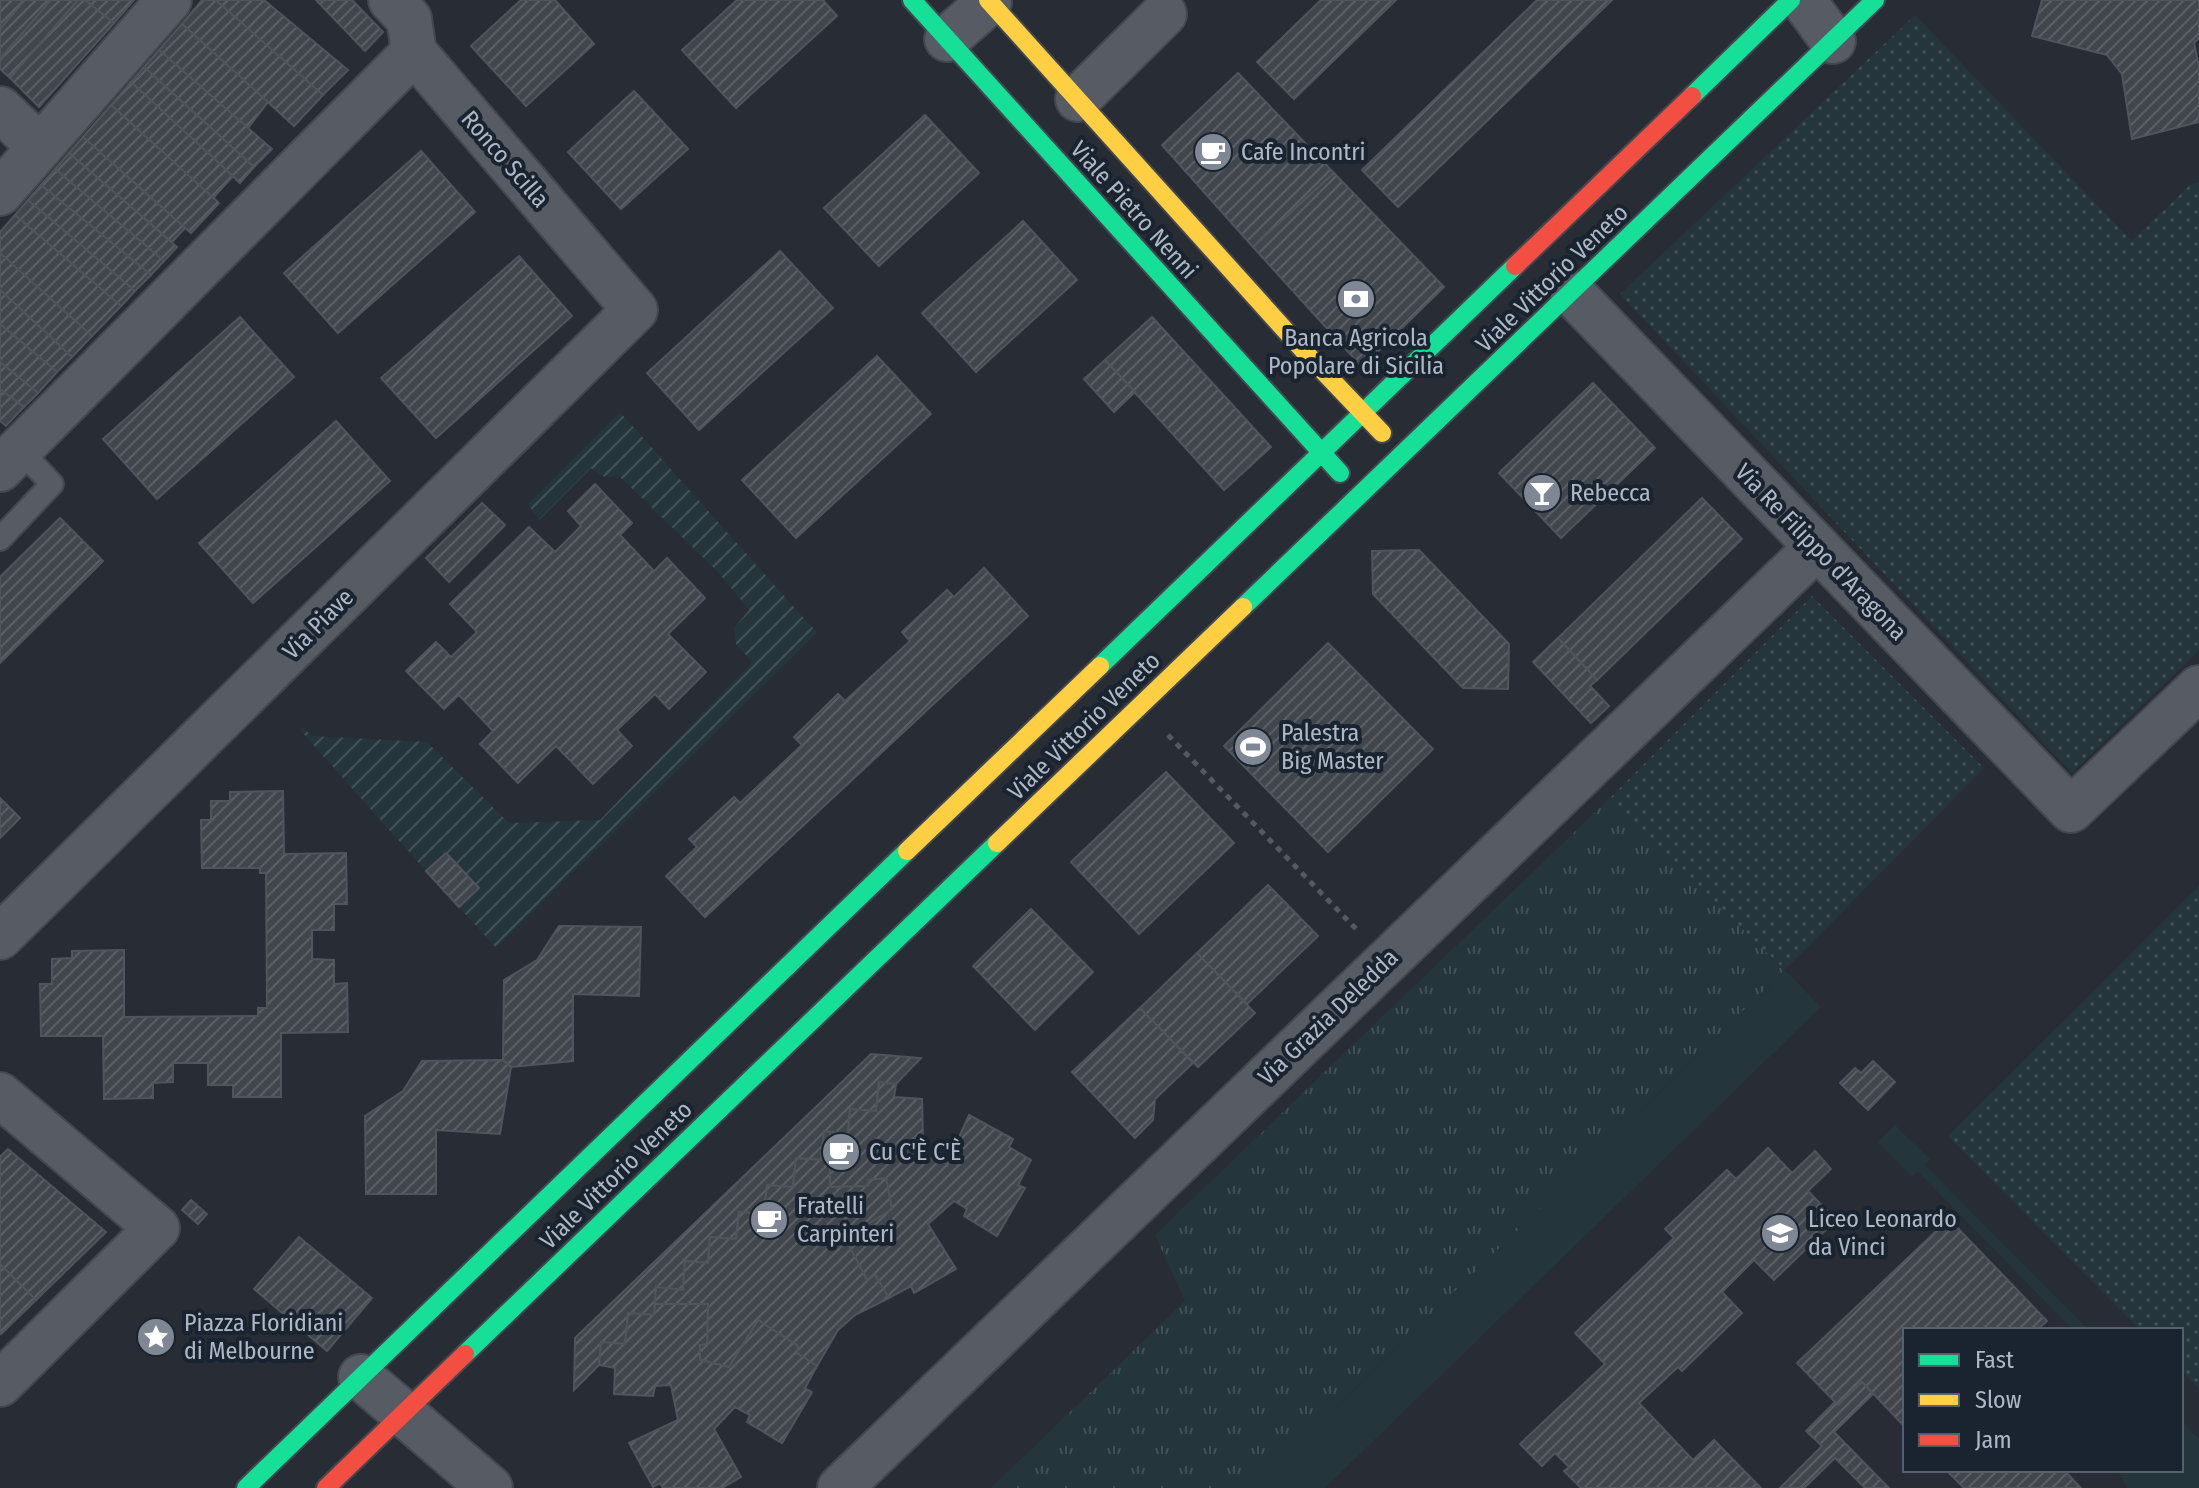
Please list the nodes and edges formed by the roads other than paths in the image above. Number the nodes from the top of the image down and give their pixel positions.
1 (169, 0) edge
2 (391, 0) edge
3 (912, 0) edge
4 (1791, 0) edge
5 (1803, 0) edge
6 (1875, 0) edge
7 (988, 1) edge
8 (1171, 7) edge
9 (947, 39) junction
10 (1833, 41) junction
11 (414, 52) junction
12 (1078, 99) junction
13 (0, 109) edge
14 (40, 147) junction
15 (0, 193) edge
16 (1572, 293) junction
17 (635, 310) joint
18 (1363, 413) junction
19 (1321, 452) junction
20 (1402, 455) junction
21 (10, 459) edge
22 (1360, 494) junction
23 (0, 539) edge
24 (1817, 547) junction
25 (2199, 688) edge
26 (0, 937) edge
27 (0, 1095) edge
28 (361, 1377) junction
29 (0, 1384) edge
30 (403, 1413) junction
31 (246, 1488) edge
32 (326, 1488) edge
33 (490, 1488) edge
34 (840, 1488) edge

1 - 14 street
2 - 11 street, Ronco Scilla
3 - 9 street, Viale Pietro Nenni
4 - 18 street, Viale Vittorio Veneto
5 - 10 street
6 - 10 street, Viale Vittorio Veneto
7 - 9 street
7 - 12 street, Viale Pietro Nenni
8 - 12 street
9 - 19 street, Viale Pietro Nenni
10 - 16 street, Viale Vittorio Veneto
11 - 17 street, Ronco Scilla
11 - 21 street
12 - 18 street, Viale Pietro Nenni
13 - 14 street
14 - 15 street
16 - 20 street, Viale Vittorio Veneto
16 - 24 street, Via Re Filippo d'Aragona
17 - 26 street, Via Piave
18 - 19 street, Viale Vittorio Veneto
18 - 20 street, Viale Pietro Nenni
19 - 22 street, Viale Pietro Nenni
19 - 28 street, Viale Vittorio Veneto
20 - 22 street, Viale Vittorio Veneto
21 - 23 lane
22 - 30 street, Viale Vittorio Veneto
24 - 25 street, Via Re Filippo d'Aragona
24 - 34 street, Via Grazia Deledda
27 - 29 street
28 - 30 street
28 - 31 street, Viale Vittorio Veneto
30 - 32 street, Viale Vittorio Veneto
30 - 33 street

